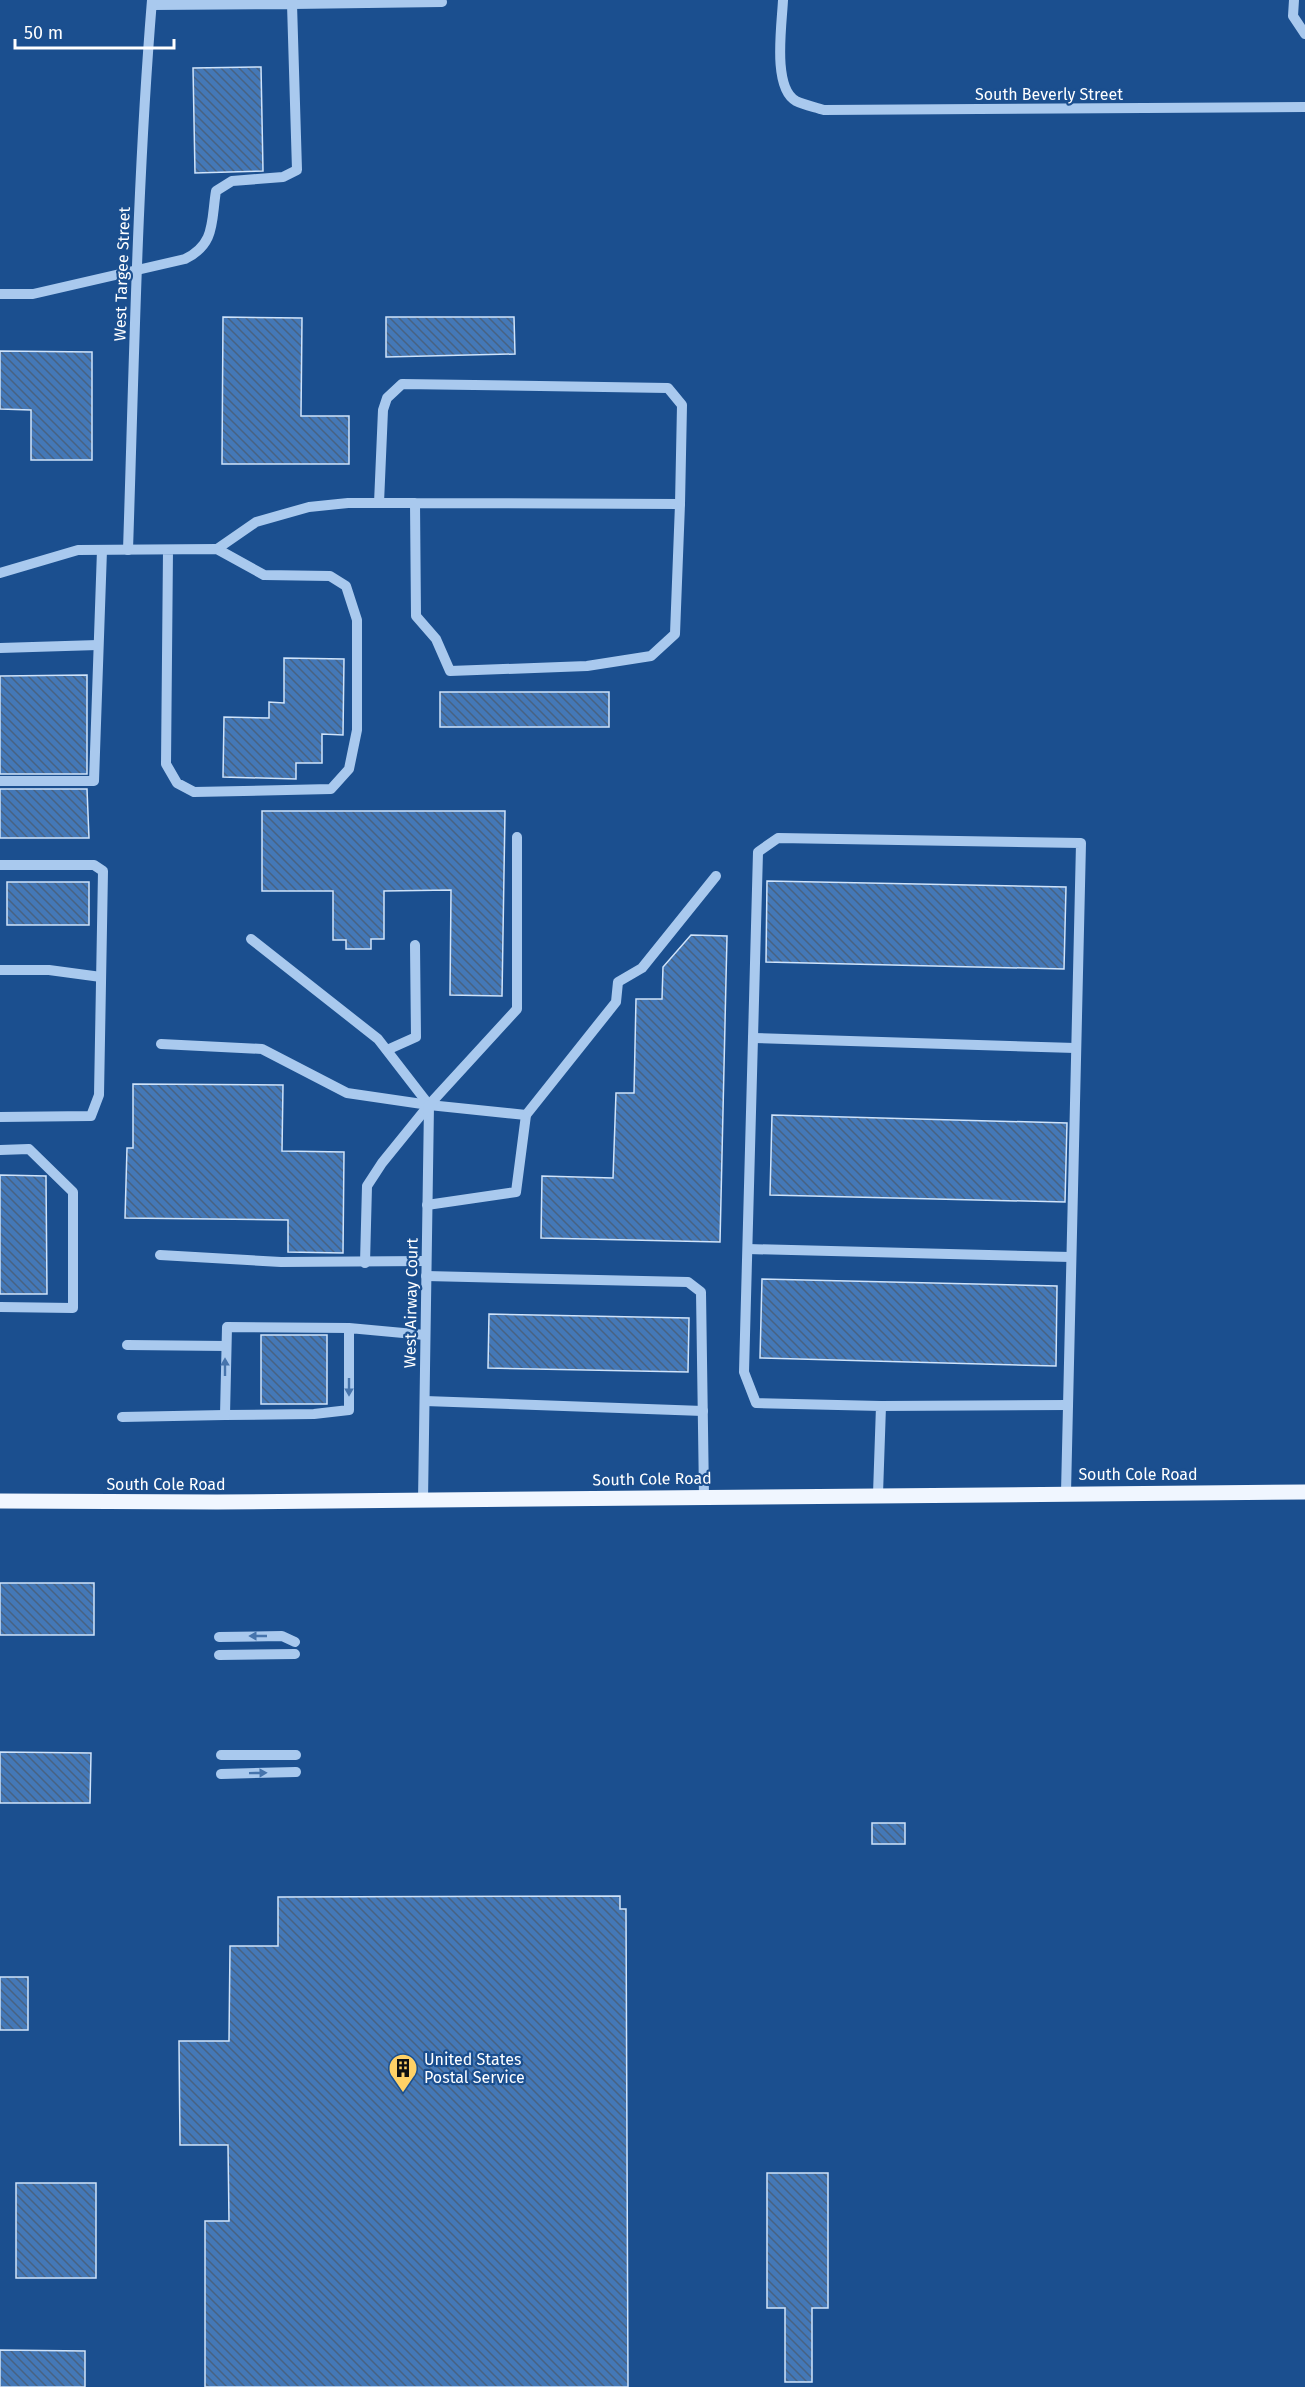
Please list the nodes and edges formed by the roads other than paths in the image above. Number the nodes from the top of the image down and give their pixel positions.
1 (783, 0) edge
2 (1294, 0) edge
3 (152, 2) edge
4 (265, 2) edge
5 (442, 2) dead end
6 (292, 4) junction
7 (1305, 34) edge
8 (1305, 107) edge
9 (136, 270) junction
10 (0, 294) edge
11 (379, 503) junction
12 (416, 503) junction
13 (680, 504) junction
14 (217, 549) junction
15 (102, 550) junction
16 (128, 550) junction
17 (168, 550) junction
18 (0, 573) edge
19 (98, 645) junction
20 (0, 648) edge
21 (0, 781) edge
22 (517, 837) dead end
23 (0, 865) edge
24 (716, 876) dead end
25 (251, 939) dead end
26 (416, 945) dead end
27 (0, 970) edge
28 (101, 977) junction
29 (753, 1038) junction
30 (161, 1044) dead end
31 (1075, 1048) junction
32 (387, 1050) junction
33 (429, 1106) junction
34 (526, 1115) junction
35 (0, 1116) edge
36 (0, 1150) edge
37 (427, 1205) junction
38 (748, 1249) junction
39 (160, 1255) dead end
40 (1071, 1257) junction
41 (426, 1261) junction
42 (364, 1263) junction
43 (426, 1276) junction
44 (0, 1306) edge
45 (349, 1328) junction
46 (425, 1335) junction
47 (127, 1345) dead end
48 (226, 1346) junction
49 (425, 1401) junction
50 (881, 1406) junction
51 (1068, 1406) junction
52 (703, 1411) junction
53 (225, 1415) junction
54 (122, 1417) dead end
55 (1305, 1492) edge
56 (1066, 1493) junction
57 (878, 1494) junction
58 (704, 1496) junction
59 (0, 1501) edge
60 (423, 1501) junction
61 (219, 1637) dead end
62 (295, 1642) dead end
63 (219, 1654) dead end
64 (295, 1654) dead end
65 (221, 1755) dead end
66 (296, 1755) dead end
67 (296, 1772) dead end
68 (221, 1774) dead end

1 - 8 street, South Beverly Street
2 - 7 street
3 - 4 street
3 - 9 street, West Targee Street
4 - 6 street
5 - 6 street
6 - 9 street
9 - 10 street
9 - 16 street, West Targee Street
11 - 12 street
11 - 13 street
11 - 14 street
12 - 13 street
12 - 13 street
14 - 17 street
14 - 17 street
15 - 16 street
15 - 18 street
15 - 19 street
16 - 17 street
19 - 20 street
19 - 21 street
22 - 33 street
23 - 28 street
24 - 34 street
25 - 32 street
26 - 32 street
27 - 28 street
28 - 35 street
29 - 31 street
29 - 31 street
29 - 38 street
30 - 33 street
31 - 40 street
32 - 33 street
33 - 34 street
33 - 37 street, West Airway Court
33 - 42 street
34 - 37 street
36 - 44 street
37 - 41 street, West Airway Court
38 - 40 street
38 - 50 street
39 - 42 street
40 - 51 street
41 - 42 street
41 - 43 street, West Airway Court
43 - 46 street, West Airway Court
43 - 52 street
45 - 46 street
45 - 48 street
45 -> 53 street
46 - 49 street, West Airway Court
47 - 48 street
53 -> 48 street
49 - 52 street
49 - 60 street, West Airway Court
50 - 51 street
50 - 57 street
51 - 56 street
52 - 58 street
53 - 54 street
55 - 56 main road, South Cole Road
56 - 57 main road, South Cole Road
57 - 58 main road, South Cole Road
58 - 60 main road, South Cole Road
59 - 60 main road, South Cole Road
62 -> 61 street
63 - 64 street
65 - 66 street
68 -> 67 street

